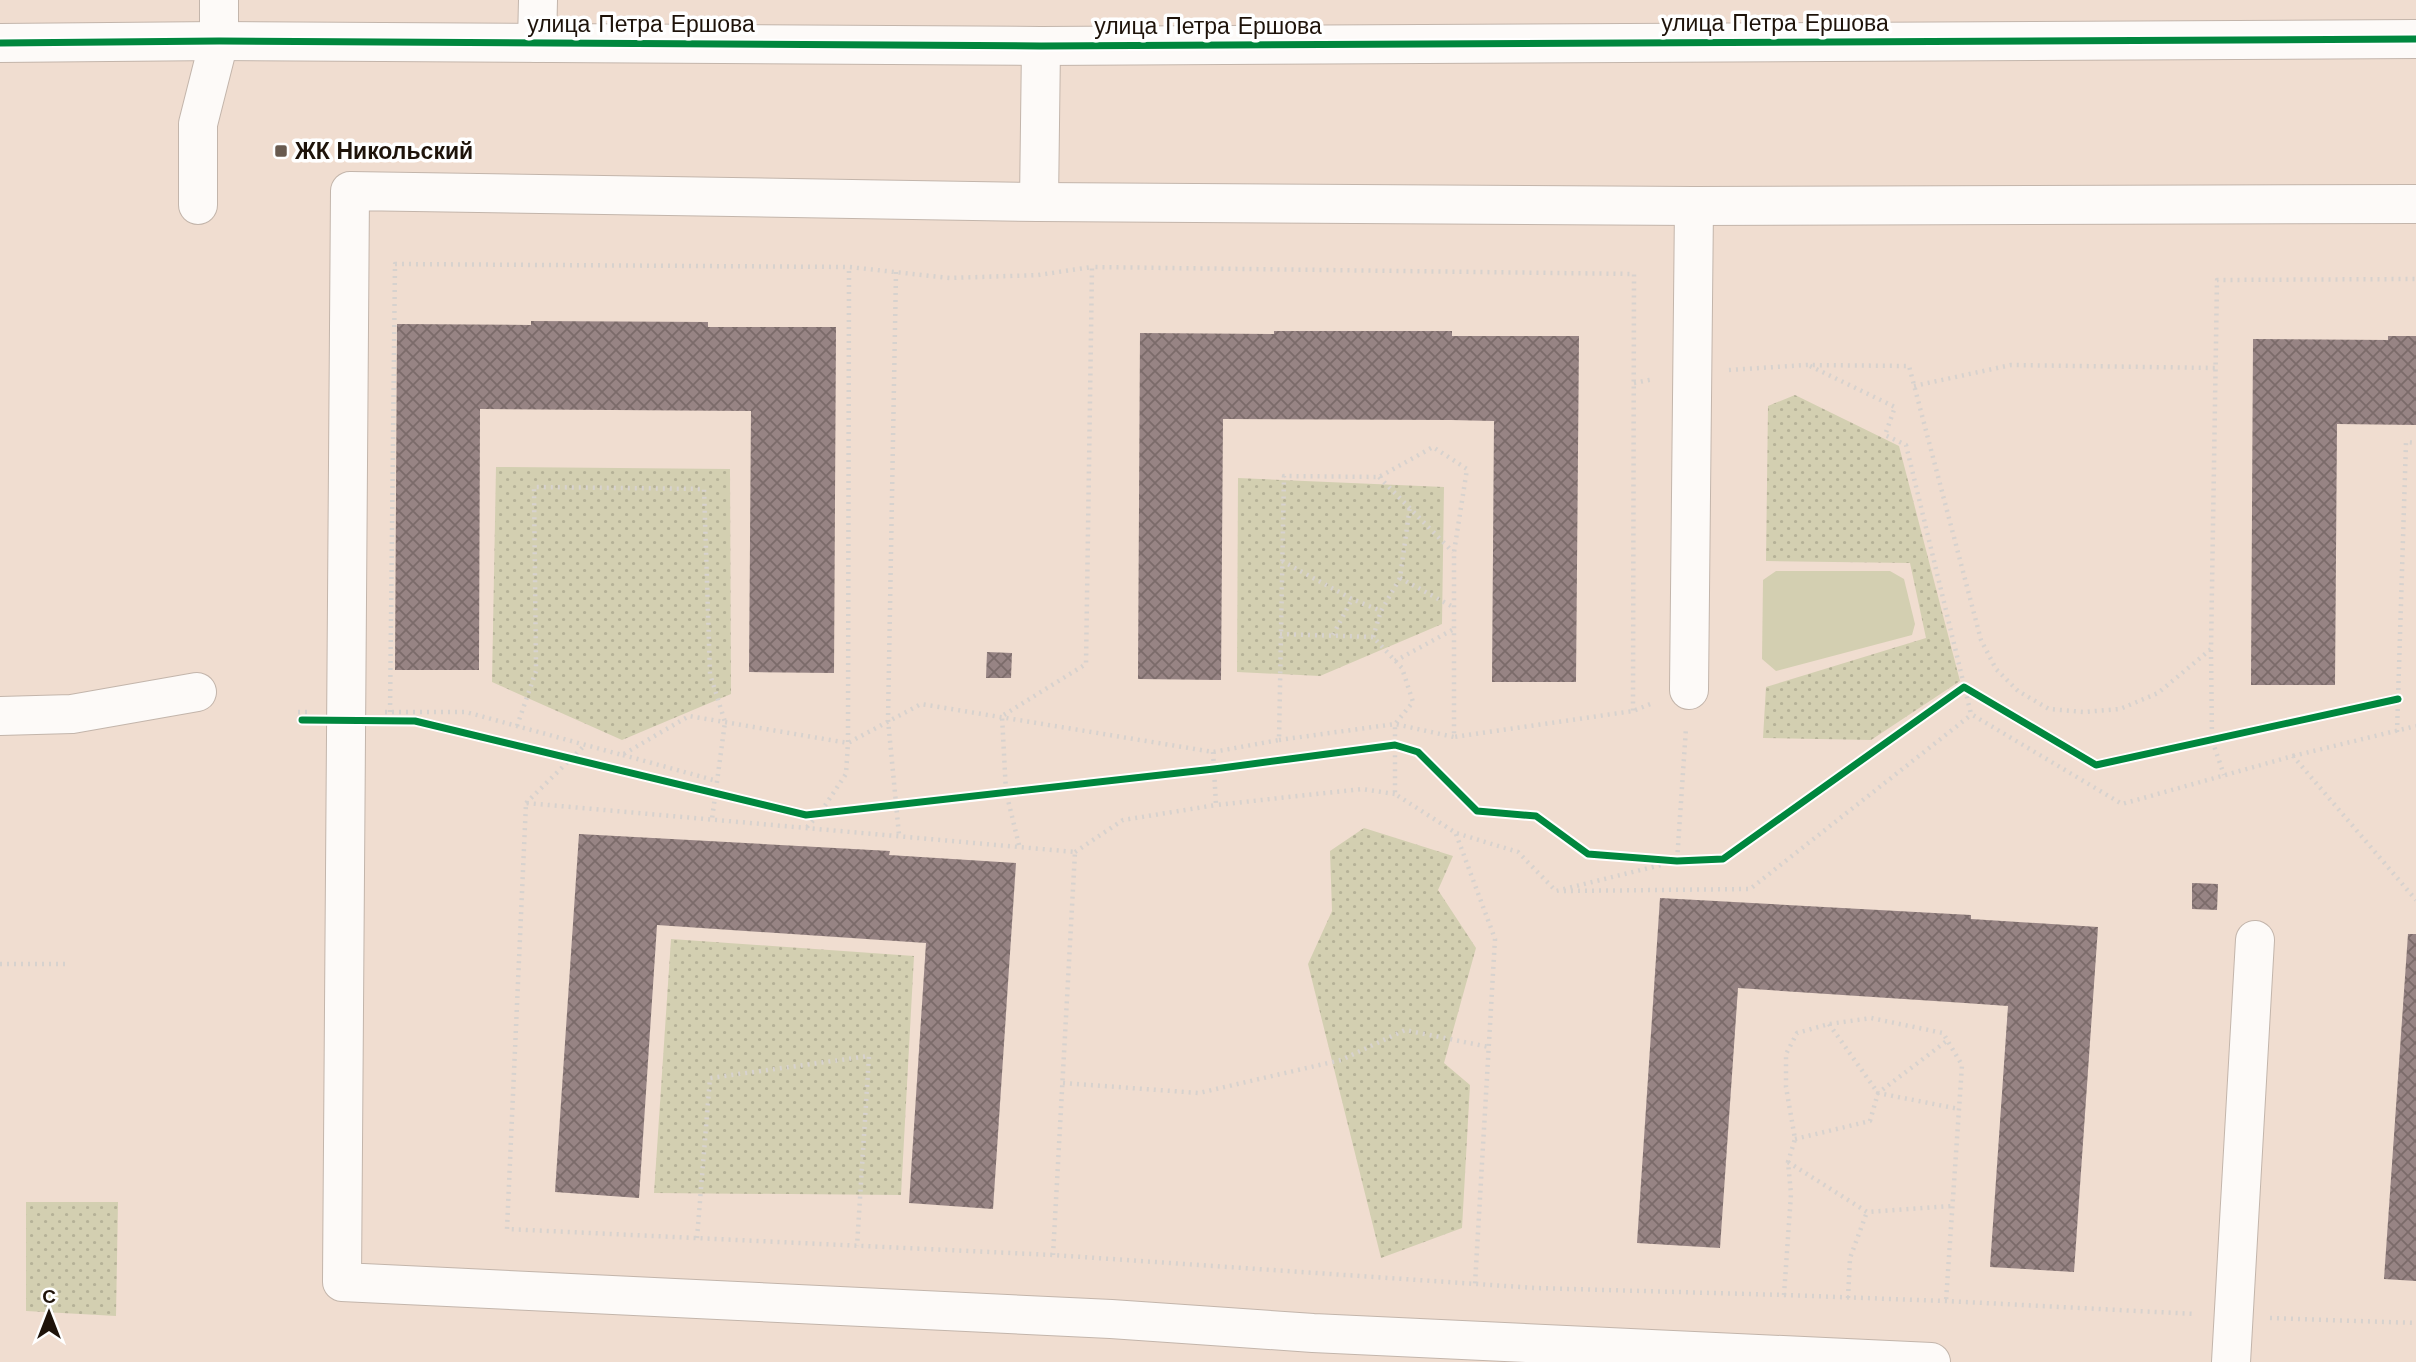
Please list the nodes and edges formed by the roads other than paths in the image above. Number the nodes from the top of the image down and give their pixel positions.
1 (219, 0) edge
2 (538, 0) edge
3 (2416, 39) edge
4 (219, 41) junction
5 (0, 43) edge
6 (537, 43) junction
7 (1041, 46) junction
8 (1039, 202) junction
9 (2416, 204) edge
10 (198, 205) dead end
11 (1695, 206) junction
12 (1689, 690) road end
13 (197, 692) dead end
14 (0, 716) edge
15 (2255, 940) dead end
16 (1931, 1362) edge
17 (2231, 1362) edge

1 - 4 street
2 - 6 street
3 - 7 street, улица Петра Ершова
4 - 5 street, улица Петра Ершова
4 - 6 street, улица Петра Ершова
4 - 10 street
6 - 7 street, улица Петра Ершова
7 - 8 street
8 - 11 street
8 - 16 street
9 - 11 street
11 - 12 street
13 - 14 street
15 - 17 street

